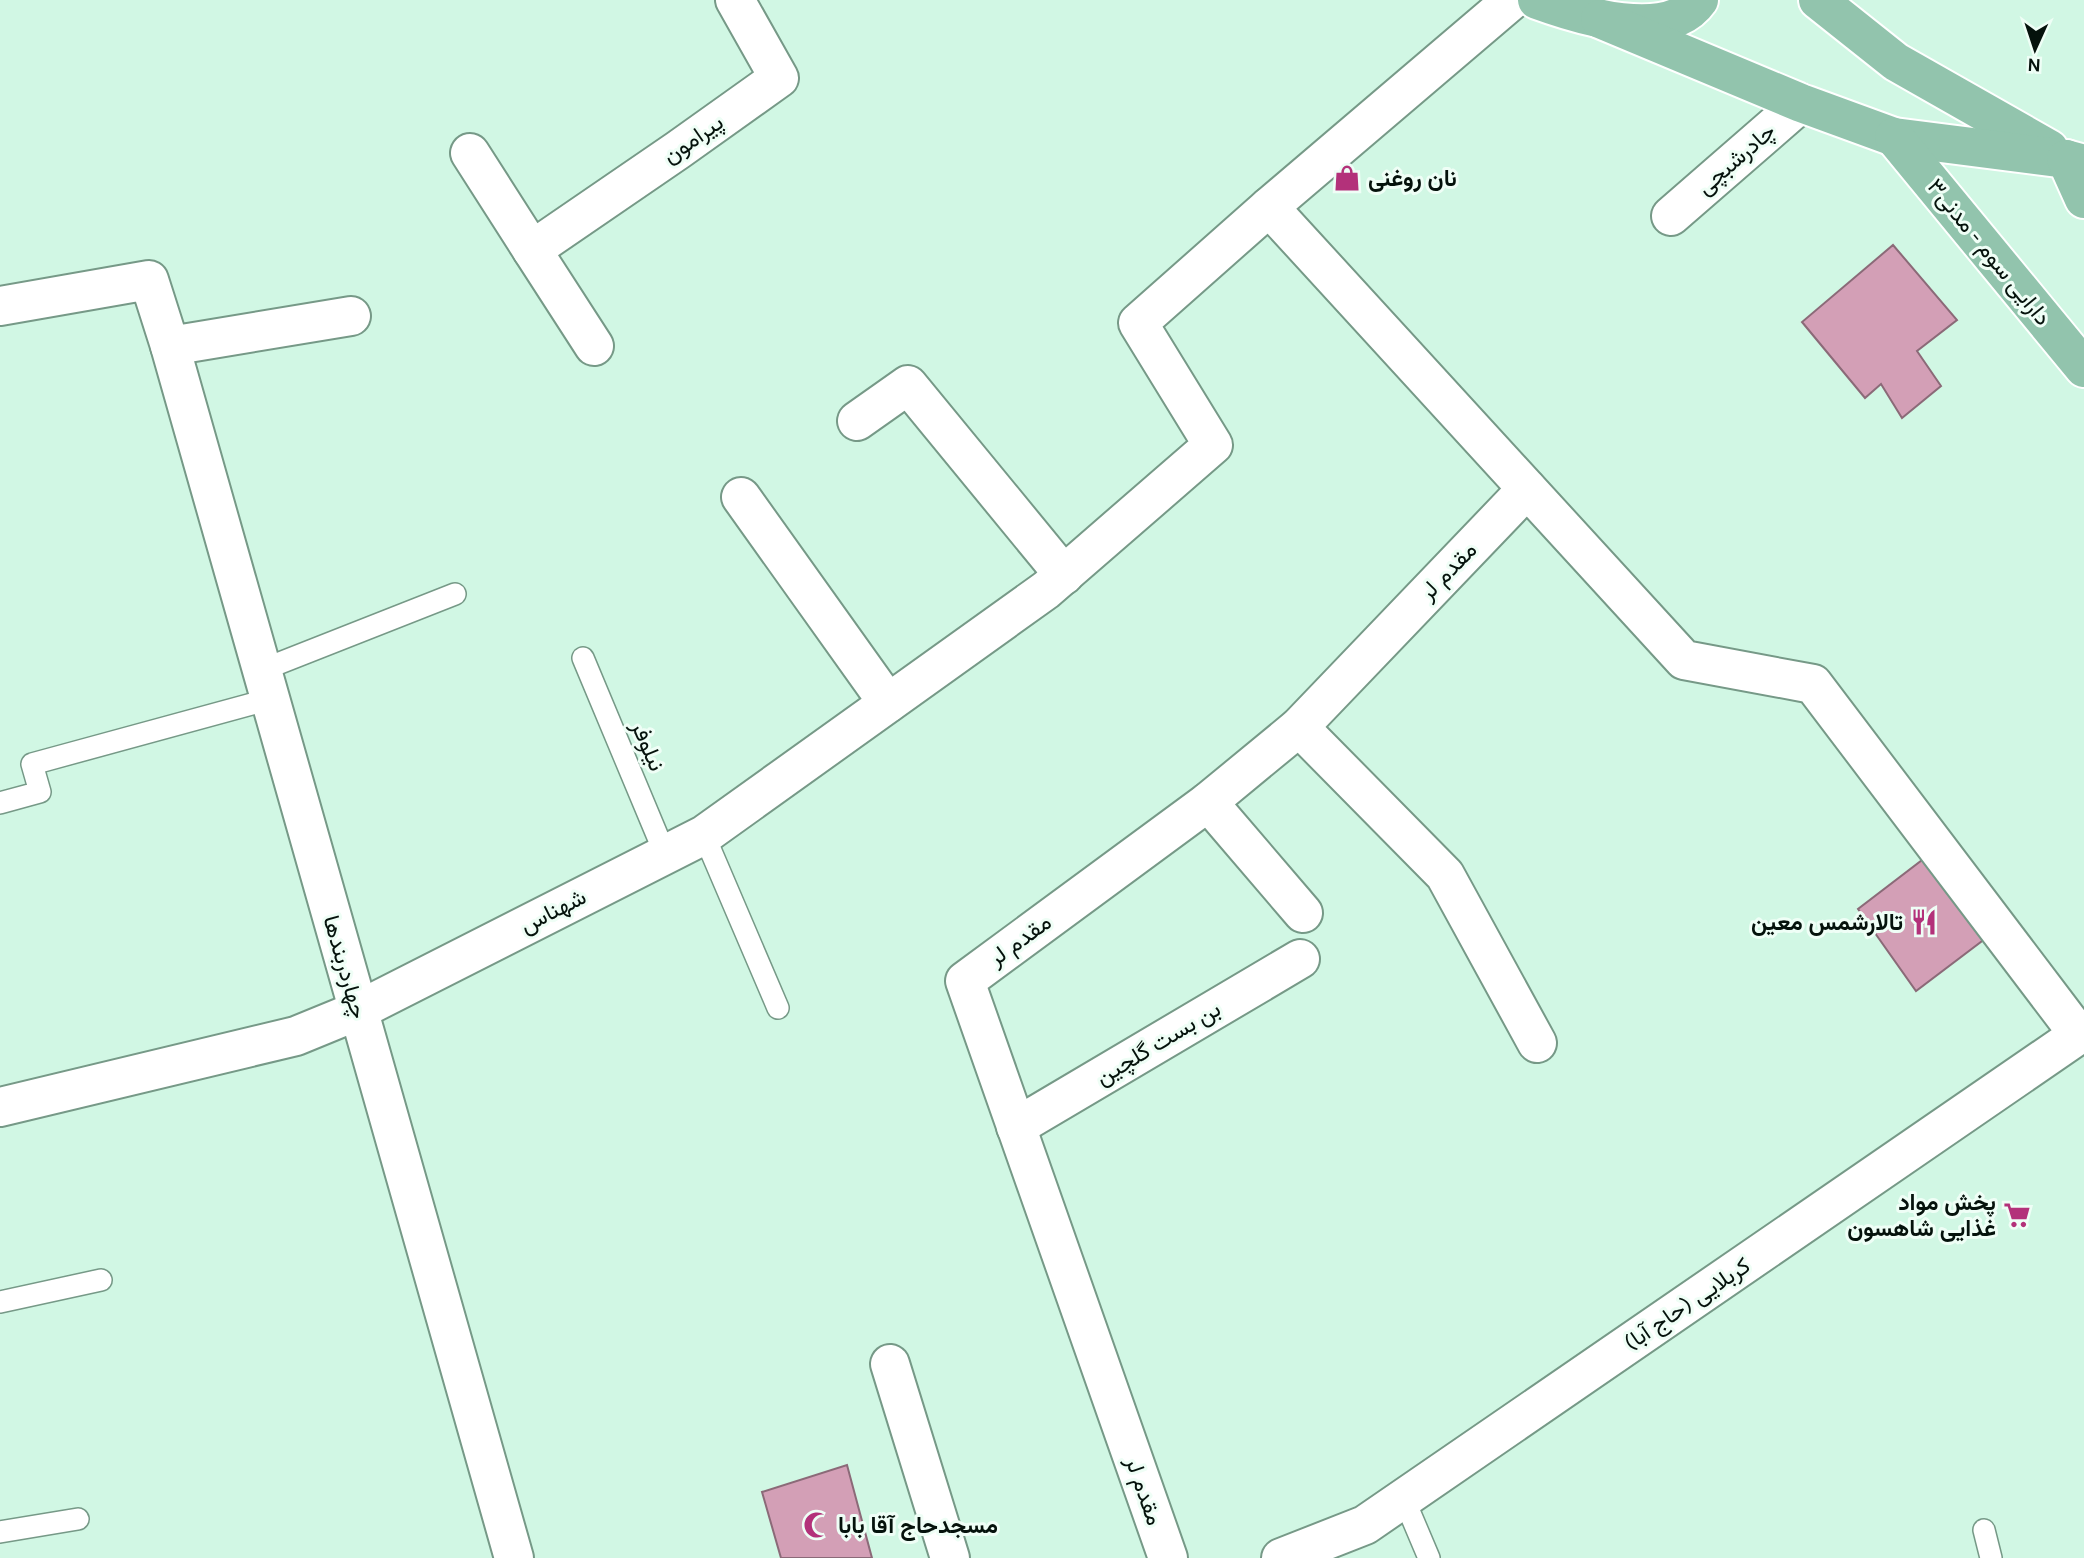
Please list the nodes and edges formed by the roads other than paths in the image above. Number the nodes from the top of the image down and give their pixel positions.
1 (734, 0) edge
2 (1512, 0) edge
3 (1537, 0) edge
4 (1699, 0) edge
5 (1818, 0) edge
6 (1600, 19) junction
7 (1801, 103) junction
8 (1895, 137) junction
9 (470, 153) dead end
10 (2075, 161) edge
11 (2084, 199) edge
12 (1269, 207) junction
13 (1671, 216) dead end
14 (532, 250) junction
15 (0, 306) edge
16 (351, 316) dead end
17 (594, 345) dead end
18 (174, 360) junction
19 (2084, 368) edge
20 (857, 421) dead end
21 (1527, 489) junction
22 (741, 497) dead end
23 (1055, 583) junction
24 (455, 594) dead end
25 (583, 659) dead end
26 (266, 684) junction
27 (888, 703) junction
28 (1299, 727) junction
29 (1208, 802) junction
30 (0, 803) edge
31 (704, 835) junction
32 (665, 854) junction
33 (1303, 913) dead end
34 (1300, 959) dead end
35 (778, 1008) dead end
36 (357, 1011) junction
37 (2082, 1033) edge
38 (1536, 1043) dead end
39 (0, 1107) edge
40 (1016, 1127) junction
41 (101, 1280) dead end
42 (0, 1302) edge
43 (890, 1364) dead end
44 (1404, 1499) junction
45 (78, 1519) dead end
46 (1984, 1530) dead end
47 (0, 1532) edge
48 (514, 1558) edge
49 (950, 1558) edge
50 (1168, 1558) edge
51 (1280, 1558) edge
52 (1429, 1558) edge
53 (1992, 1558) edge

1 - 14 street, پیرامون
2 - 12 street
3 - 6 main road
4 - 6 main road
5 - 10 main road
6 - 7 main road
7 - 8 main road
7 - 13 street, چادرشبچی
8 - 10 main road
8 - 19 main road, دارایی سوم - مدنی۳
9 - 14 street
10 - 11 main road
12 - 21 street
12 - 23 street, شهناس
14 - 17 street
15 - 18 street, چهاردربندها
16 - 18 street
18 - 26 street, چهاردربندها
20 - 23 street
21 - 28 street, مقدم لر
21 - 37 street
22 - 27 street
23 - 27 street, شهناس
24 - 26 lane
25 - 32 lane, نیلوفر
26 - 30 lane
26 - 36 street, چهاردربندها
27 - 31 street, شهناس
28 - 29 street, مقدم لر
28 - 38 street
29 - 33 street
29 - 40 street, مقدم لر
31 - 32 street, شهناس
31 - 35 lane
32 - 36 street, شهناس
34 - 40 street, بن بست گلچین
36 - 39 street, شهناس
36 - 48 street, چهاردربندها
37 - 44 street, کربلایی (حاج آبا)
40 - 50 street, مقدم لر
41 - 42 lane
43 - 49 street
44 - 51 street, کربلایی (حاج آبا)
44 - 52 lane
45 - 47 lane
46 - 53 lane

